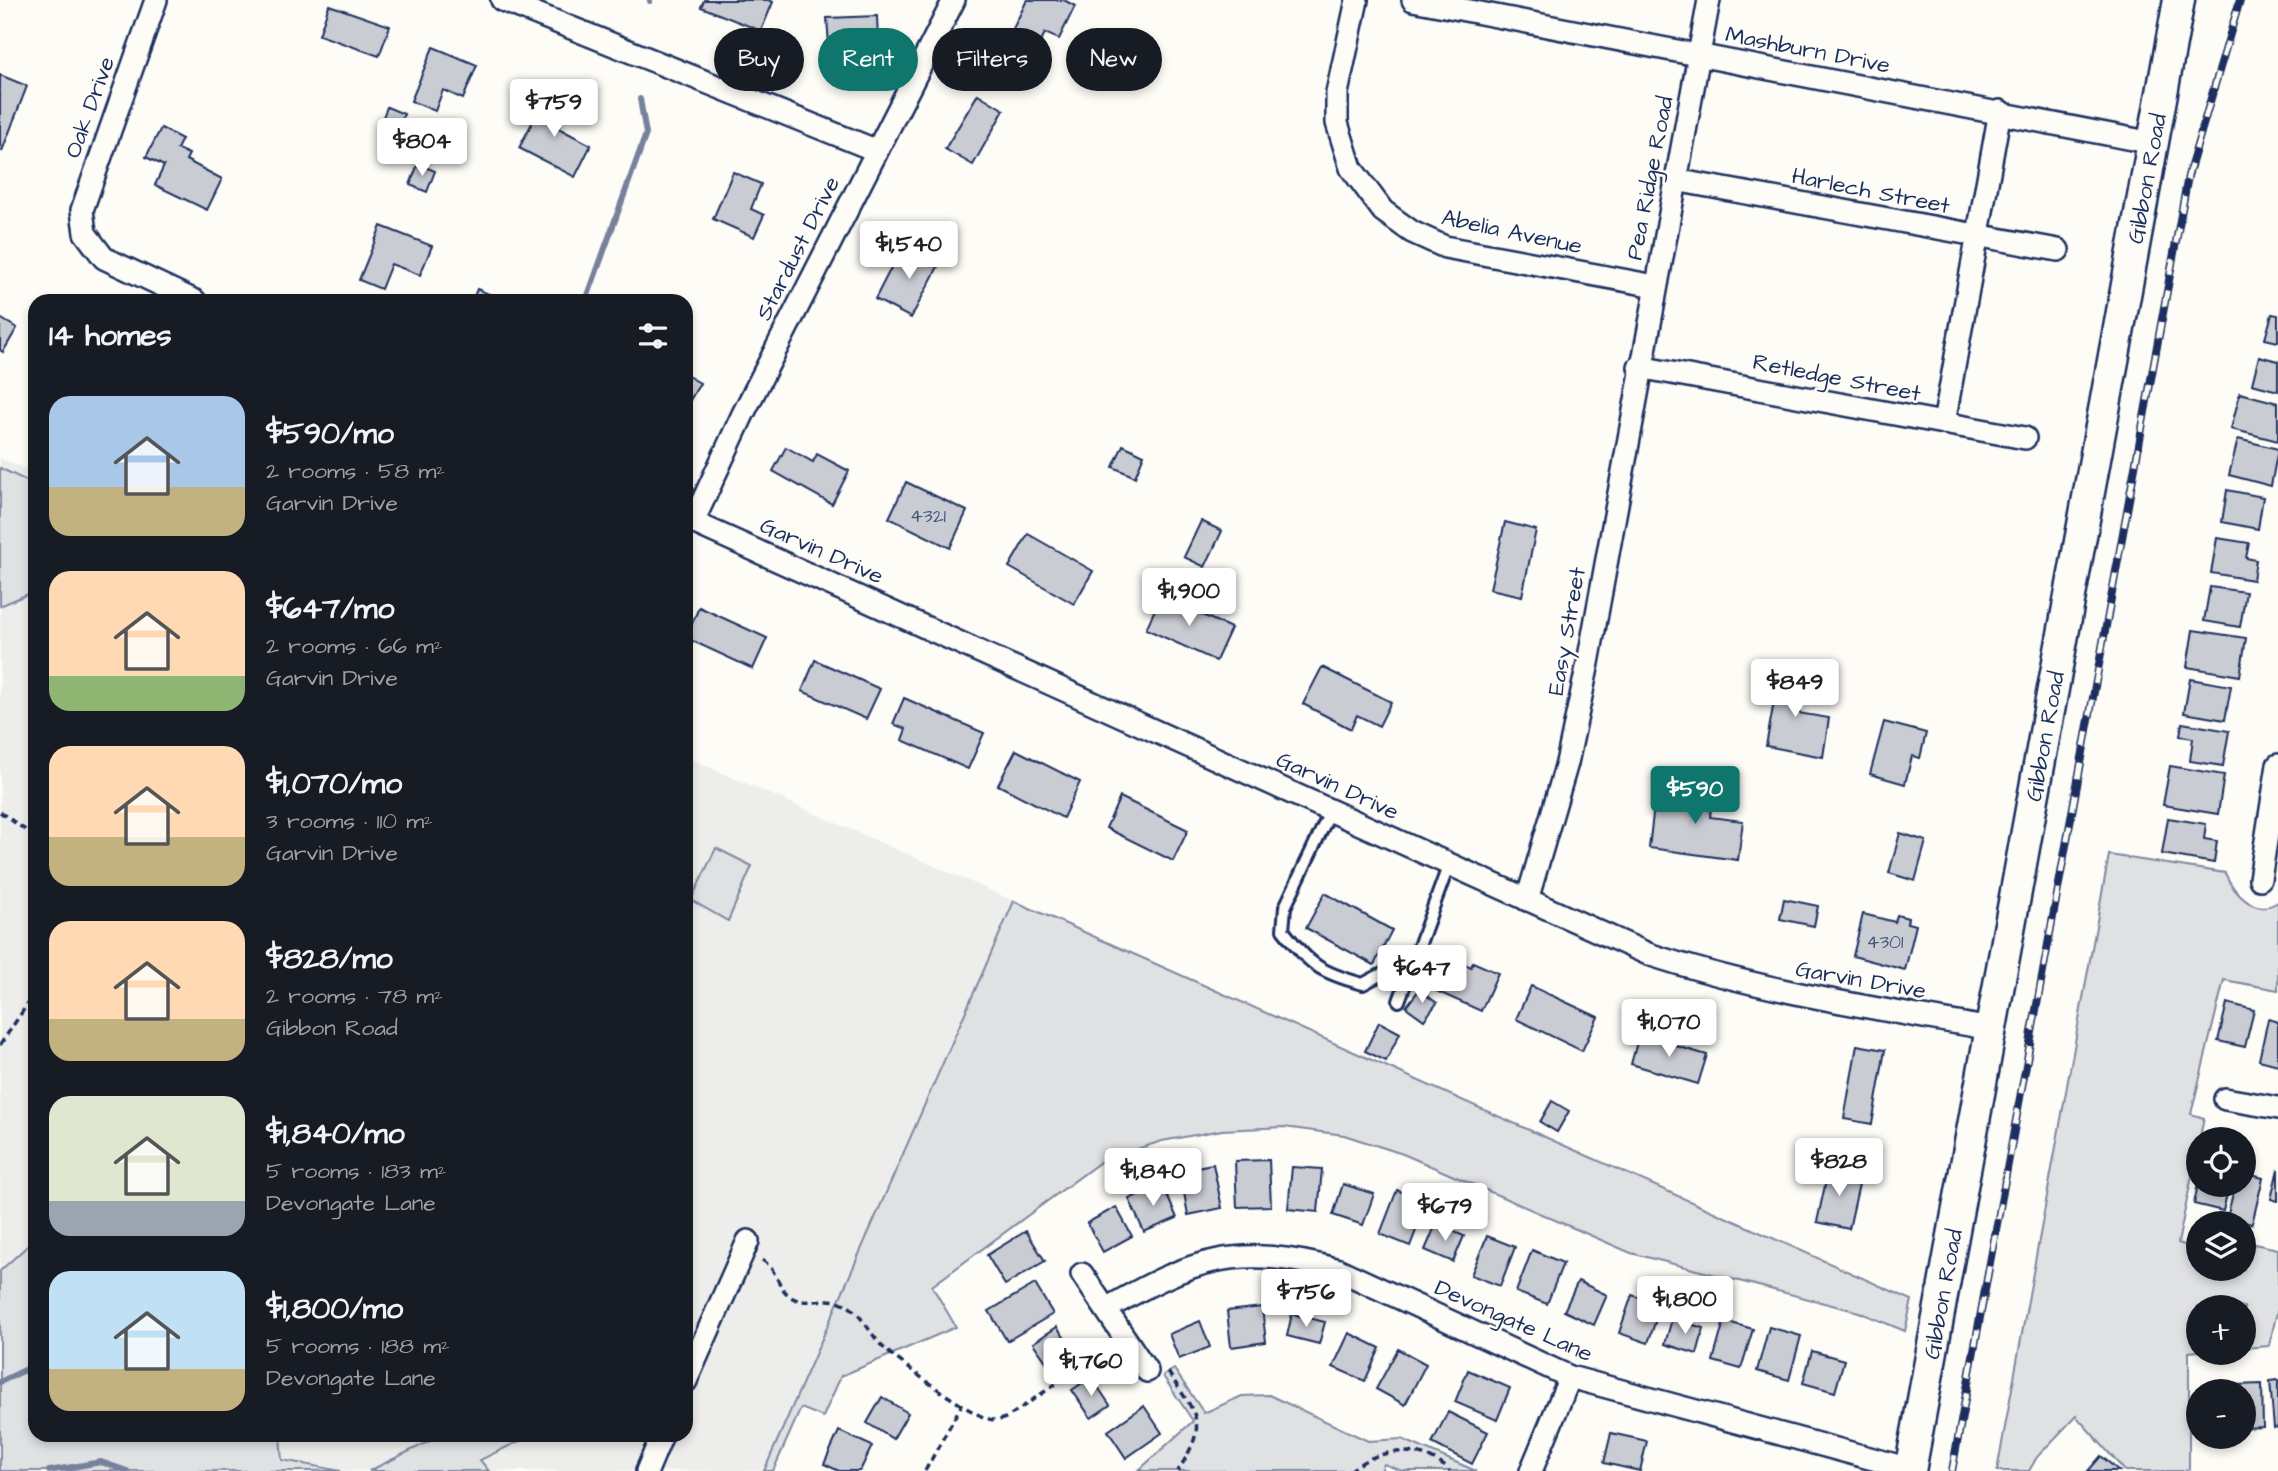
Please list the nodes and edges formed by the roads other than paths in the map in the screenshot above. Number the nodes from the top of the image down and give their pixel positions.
1 (156, 0) edge
2 (502, 0) edge
3 (954, 0) edge
4 (1357, 0) edge
5 (1413, 0) edge
6 (1709, 0) edge
7 (2179, 0) edge
8 (1699, 55) junction
9 (2000, 111) junction
10 (2153, 143) junction
11 (875, 150) junction
12 (1675, 180) junction
13 (1977, 236) junction
14 (2058, 250) dead end
15 (1655, 286) junction
16 (180, 294) edge
17 (1639, 367) junction
18 (1944, 423) junction
19 (2025, 438) dead end
20 (693, 515) edge
21 (693, 522) edge
22 (2278, 765) edge
23 (1331, 810) junction
24 (1449, 864) junction
25 (2260, 878) dead end
26 (1527, 900) junction
27 (1414, 957) junction
28 (1399, 1001) dead end
29 (1991, 1029) junction
30 (2225, 1099) dead end
31 (2278, 1108) edge
32 (752, 1249) road end
33 (1082, 1274) dead end
34 (1106, 1310) junction
35 (693, 1367) edge
36 (1157, 1371) road end
37 (1570, 1377) junction
38 (659, 1442) edge
39 (1910, 1470) edge
40 (647, 1471) edge
41 (1531, 1471) edge

1 - 16 street, Oak Drive
2 - 11 street
3 - 11 street, Stardust Drive
4 - 15 street, Abelia Avenue
5 - 8 street, Mashburn Drive
6 - 8 street, Pea Ridge Road
7 - 10 main road, Gibbon Road
8 - 9 street, Mashburn Drive
8 - 12 street, Pea Ridge Road
9 - 10 street, Mashburn Drive
9 - 13 street
10 - 29 main road, Gibbon Road
11 - 20 street, Stardust Drive
12 - 13 street, Harlech Street
12 - 15 street, Pea Ridge Road
13 - 14 street, Harlech Street
13 - 18 street
15 - 17 street, Pea Ridge Road
17 - 18 street, Retledge Street
17 - 26 street, Easy Street
18 - 19 street, Retledge Street
21 - 23 street, Garvin Drive
22 - 25 street
23 - 24 street, Garvin Drive
23 - 27 lane
24 - 26 street, Garvin Drive
24 - 27 lane
26 - 29 street, Garvin Drive
27 - 28 lane
29 - 39 main road, Gibbon Road
30 - 31 street
32 - 35 street
33 - 34 street
34 - 36 street
34 - 37 street, Devongate Lane
37 - 39 street, Devongate Lane
37 - 41 street
38 - 40 street

